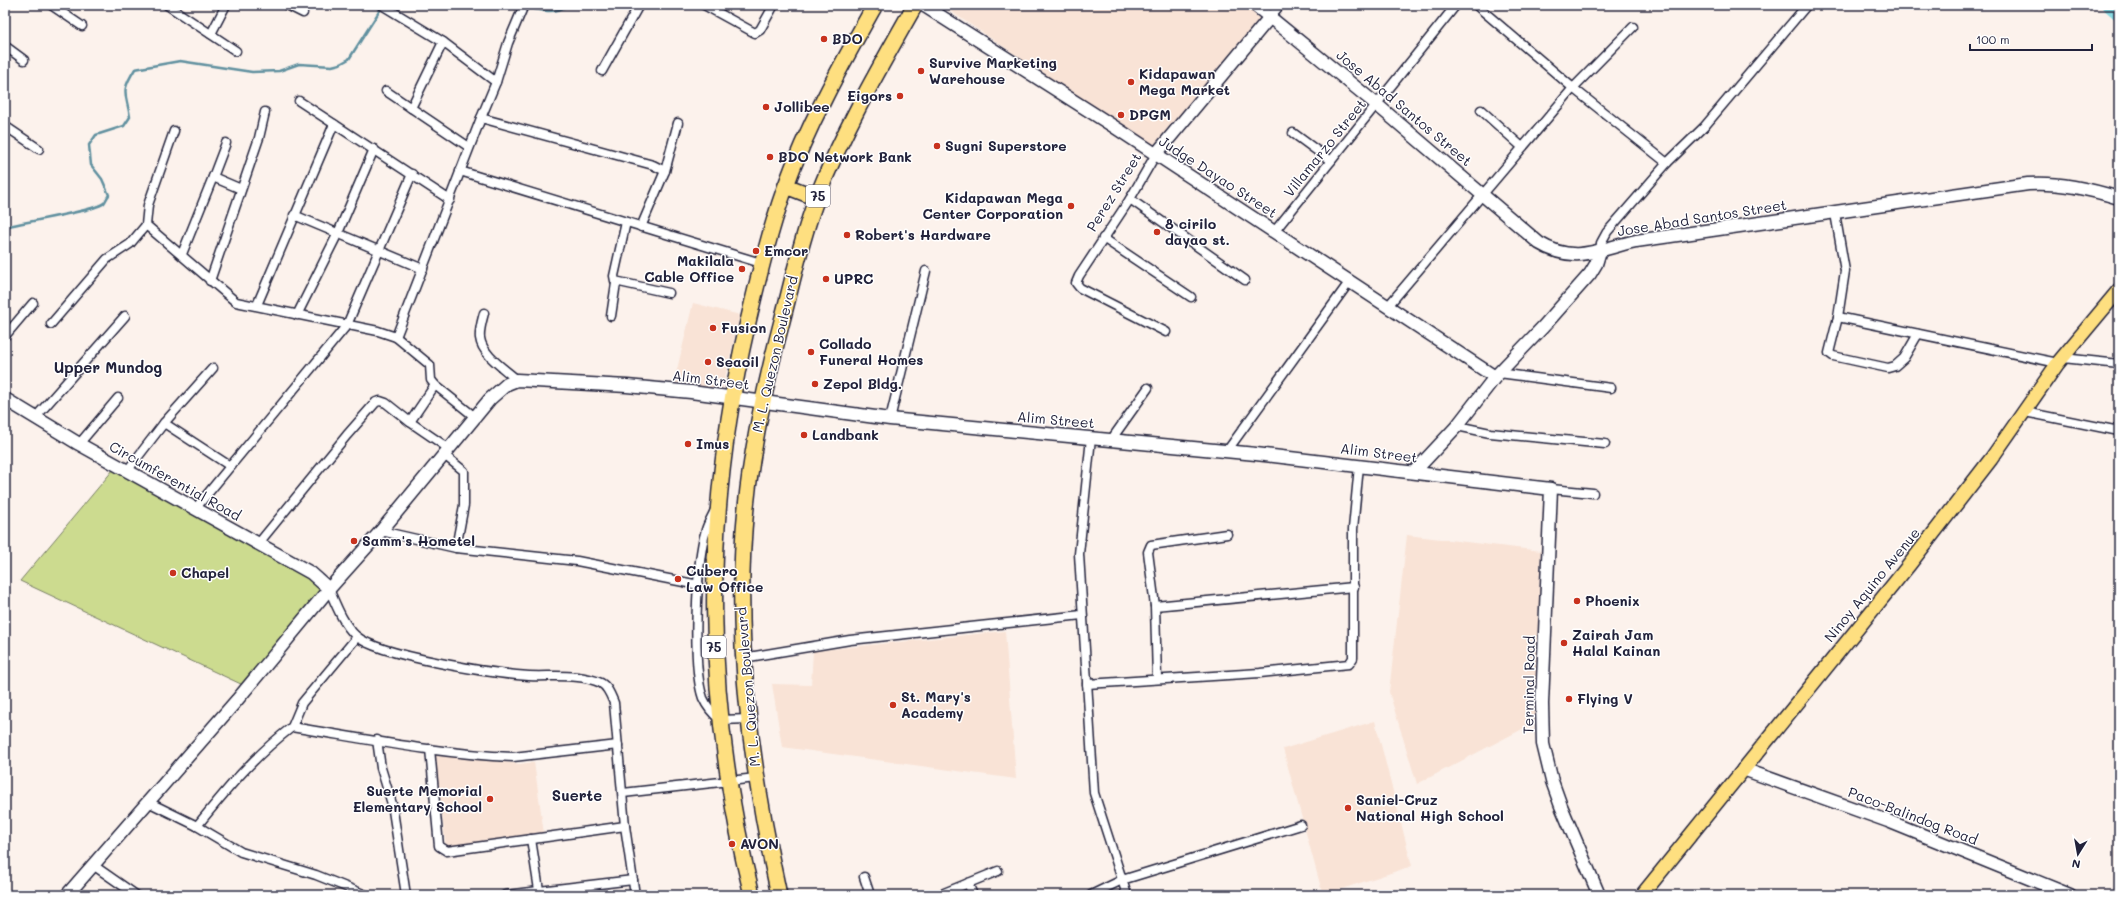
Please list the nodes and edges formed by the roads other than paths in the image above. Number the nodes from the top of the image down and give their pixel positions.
1 (51, 5) edge
2 (167, 5) edge
3 (226, 5) edge
4 (287, 5) edge
5 (382, 5) edge
6 (524, 5) edge
7 (639, 5) edge
8 (704, 5) edge
9 (774, 5) edge
10 (875, 5) edge
11 (915, 5) edge
12 (923, 5) edge
13 (1255, 5) edge
14 (1280, 5) edge
15 (1456, 5) edge
16 (1476, 5) edge
17 (1807, 5) edge
18 (304, 13) dead end
19 (1270, 18) junction
20 (82, 26) dead end
21 (1634, 27) dead end
22 (212, 34) junction
23 (443, 42) junction
24 (5, 46) edge
25 (236, 51) dead end
26 (24, 60) dead end
27 (602, 71) dead end
28 (496, 82) junction
29 (1573, 88) junction
30 (386, 91) dead end
31 (299, 101) dead end
32 (1376, 104) junction
33 (411, 108) junction
34 (1481, 110) dead end
35 (264, 112) dead end
36 (480, 118) junction
37 (678, 123) dead end
38 (334, 124) junction
39 (5, 126) edge
40 (174, 131) dead end
41 (1293, 133) dead end
42 (226, 143) dead end
43 (469, 147) junction
44 (1522, 147) junction
45 (39, 149) dead end
46 (374, 149) junction
47 (1156, 154) junction
48 (1331, 161) junction
49 (1666, 163) junction
50 (460, 171) junction
51 (665, 171) junction
52 (412, 174) junction
53 (213, 177) junction
54 (786, 186) junction
55 (241, 189) junction
56 (1483, 194) junction
57 (817, 198) junction
58 (2119, 198) edge
59 (1130, 199) junction
60 (450, 200) junction
61 (1835, 212) junction
62 (294, 214) junction
63 (626, 222) junction
64 (146, 225) junction
65 (641, 227) junction
66 (1274, 232) junction
67 (338, 233) junction
68 (1103, 238) junction
69 (380, 250) junction
70 (1600, 251) junction
71 (182, 254) junction
72 (762, 263) junction
73 (423, 268) junction
74 (926, 271) dead end
75 (1245, 280) dead end
76 (210, 281) junction
77 (1350, 281) junction
78 (616, 283) junction
79 (2119, 290) edge
80 (669, 293) dead end
81 (1191, 297) dead end
82 (33, 303) dead end
83 (257, 306) junction
84 (1388, 306) junction
85 (484, 313) dead end
86 (297, 315) junction
87 (125, 316) dead end
88 (611, 316) dead end
89 (1838, 317) junction
90 (51, 324) dead end
91 (347, 325) junction
92 (1166, 332) dead end
93 (1918, 334) junction
94 (5, 335) edge
95 (396, 336) junction
96 (2061, 361) junction
97 (2119, 364) edge
98 (213, 368) dead end
99 (1497, 375) junction
100 (517, 380) junction
101 (435, 385) junction
102 (1148, 388) dead end
103 (1611, 388) dead end
104 (118, 398) dead end
105 (732, 398) junction
106 (5, 399) edge
107 (762, 402) junction
108 (2025, 412) junction
109 (474, 417) junction
110 (35, 418) junction
111 (890, 419) junction
112 (410, 422) junction
113 (164, 423) junction
114 (1457, 426) junction
115 (2119, 431) edge
116 (1091, 438) junction
117 (1111, 440) junction
118 (79, 444) junction
119 (1606, 444) dead end
120 (446, 451) junction
121 (1227, 451) junction
122 (230, 466) junction
123 (1359, 466) junction
124 (127, 471) junction
125 (1414, 472) junction
126 (1551, 489) junction
127 (1593, 493) dead end
128 (718, 506) junction
129 (195, 509) junction
130 (381, 532) junction
131 (1227, 534) dead end
132 (258, 544) junction
133 (456, 548) junction
134 (699, 585) junction
135 (1354, 587) junction
136 (329, 589) junction
137 (1155, 606) junction
138 (1082, 614) junction
139 (358, 637) junction
140 (743, 658) junction
141 (1156, 679) junction
142 (1087, 684) junction
143 (750, 719) junction
144 (720, 720) junction
145 (292, 727) junction
146 (377, 740) junction
147 (618, 745) junction
148 (430, 750) junction
149 (1743, 769) junction
150 (756, 778) junction
151 (729, 782) junction
152 (623, 794) junction
153 (148, 802) junction
154 (1301, 825) dead end
155 (197, 826) junction
156 (625, 826) junction
157 (531, 839) junction
158 (93, 866) junction
159 (998, 871) dead end
160 (864, 877) dead end
161 (633, 880) junction
162 (1122, 880) junction
163 (968, 883) junction
164 (539, 890) junction
165 (67, 895) edge
166 (136, 895) edge
167 (366, 895) edge
168 (406, 895) edge
169 (505, 895) edge
170 (635, 895) edge
171 (752, 895) edge
172 (779, 895) edge
173 (870, 895) edge
174 (939, 895) edge
175 (973, 895) edge
176 (1091, 895) edge
177 (1127, 895) edge
178 (1599, 895) edge
179 (1642, 895) edge
180 (2070, 895) edge

1 - 20 street
2 - 22 street
3 - 22 street
4 - 18 street
5 - 23 street
6 - 28 street
7 - 27 street
8 - 9 street
10 - 54 highway, M. L. Quezon Boulevard / 75
11 - 57 highway, M. L. Quezon Boulevard / 75
12 - 47 street, Judge Dayao Street
13 - 19 street, Jose Abad Santos Street
14 - 19 street, Perez Street
15 - 32 street, Villamarzo Street
16 - 29 street
17 - 49 street
19 - 32 street, Jose Abad Santos Street
19 - 47 street, Perez Street
21 - 29 street
22 - 25 street
23 - 28 street
23 - 33 street
24 - 26 street
28 - 36 street
29 - 44 street
29 - 49 street
30 - 33 street
31 - 38 street
32 - 48 street, Villamarzo Street
32 - 56 street, Jose Abad Santos Street
33 - 43 street
34 - 44 street
35 - 55 street
36 - 43 street
36 - 51 street
37 - 51 street
38 - 46 street
38 - 62 street
39 - 45 street
40 - 64 street
41 - 48 street
42 - 53 street
43 - 50 street
44 - 56 street
46 - 52 street
46 - 67 street
47 - 59 street, Perez Street
47 - 66 street, Judge Dayao Street
48 - 66 street, Villamarzo Street
49 - 70 street
50 - 60 street
50 - 63 street
51 - 65 street
52 - 60 street
52 - 69 street
53 - 55 street
53 - 71 street
54 - 57 highway
54 - 72 highway, M. L. Quezon Boulevard / 75
55 - 76 street
56 - 70 street, Jose Abad Santos Street
56 - 84 street
57 - 107 highway, M. L. Quezon Boulevard / 75
58 - 61 street, Jose Abad Santos Street
59 - 68 street, Perez Street
59 - 75 street
60 - 73 street
61 - 70 street, Jose Abad Santos Street
61 - 89 street
62 - 67 street
62 - 83 street
63 - 65 street
63 - 78 street
64 - 71 street
64 - 90 street
65 - 72 street
66 - 77 street, Judge Dayao Street
67 - 69 street
67 - 86 street
68 - 81 street
68 - 92 street, Perez Street
69 - 73 street
69 - 91 street
70 - 99 street
71 - 76 street
72 - 105 highway, M. L. Quezon Boulevard / 75
73 - 95 street
74 - 111 street
76 - 83 street
77 - 84 street, Judge Dayao Street
77 - 121 street
78 - 80 street
78 - 88 street
79 - 96 main road, Ninoy Aquino Avenue
82 - 94 street
83 - 86 street
84 - 99 street, Judge Dayao Street
85 - 100 street
86 - 91 street
87 - 110 street
89 - 93 street
89 - 93 street
91 - 95 street
91 - 122 street
93 - 96 street
95 - 101 street
96 - 97 street
96 - 108 main road, Ninoy Aquino Avenue
98 - 113 street
99 - 103 street
99 - 114 street
100 - 105 street, Alim Street
100 - 109 street
101 - 109 street
101 - 112 street
102 - 117 street
104 - 118 street
105 - 107 street, Alim Street
105 - 128 highway, M. L. Quezon Boulevard / 75
106 - 110 street, Circumferential Road
107 - 111 street, Alim Street
107 - 140 highway, M. L. Quezon Boulevard / 75
108 - 115 street
108 - 149 main road, Ninoy Aquino Avenue
109 - 120 street
110 - 118 street, Circumferential Road
111 - 116 street, Alim Street
112 - 120 street
112 - 132 street
113 - 122 street
113 - 124 street
114 - 119 street
114 - 125 street
116 - 117 street, Alim Street
116 - 138 street
117 - 121 street, Alim Street
118 - 124 street, Circumferential Road
120 - 130 street
120 - 133 street
121 - 123 street, Alim Street
122 - 129 street
123 - 125 street, Alim Street
123 - 135 street
124 - 129 street, Circumferential Road
125 - 126 street, Alim Street
126 - 127 street, Alim Street
126 - 178 street, Terminal Road
128 - 134 street
128 - 144 highway, M. L. Quezon Boulevard / 75
129 - 132 street, Circumferential Road
130 - 133 street
130 - 136 street
131 - 137 street
132 - 136 street, Circumferential Road
133 - 134 street
134 - 144 street
135 - 137 street
135 - 141 street
136 - 139 street
136 - 153 street
137 - 141 street
138 - 140 street
138 - 142 street
139 - 145 street
139 - 147 street
140 - 143 highway, M. L. Quezon Boulevard / 75
141 - 142 street
142 - 162 street
143 - 144 street
143 - 150 highway, M. L. Quezon Boulevard / 75
144 - 151 highway, M. L. Quezon Boulevard / 75
145 - 146 street
145 - 155 street
146 - 148 street
146 - 168 street
147 - 148 street
147 - 152 street
148 - 157 street
149 - 179 main road, Ninoy Aquino Avenue
149 - 180 street, Paco-Balindog Road
150 - 151 street
150 - 172 highway, M. L. Quezon Boulevard / 75
151 - 152 street
151 - 171 highway, M. L. Quezon Boulevard / 75
152 - 156 street
153 - 155 street
153 - 158 street
154 - 162 street
155 - 167 street
156 - 157 street
156 - 161 street
157 - 164 street
158 - 165 street
158 - 166 street
159 - 163 street
160 - 173 street
161 - 164 street
161 - 170 street
162 - 176 street
162 - 177 street
163 - 174 street
163 - 175 street
164 - 169 street

